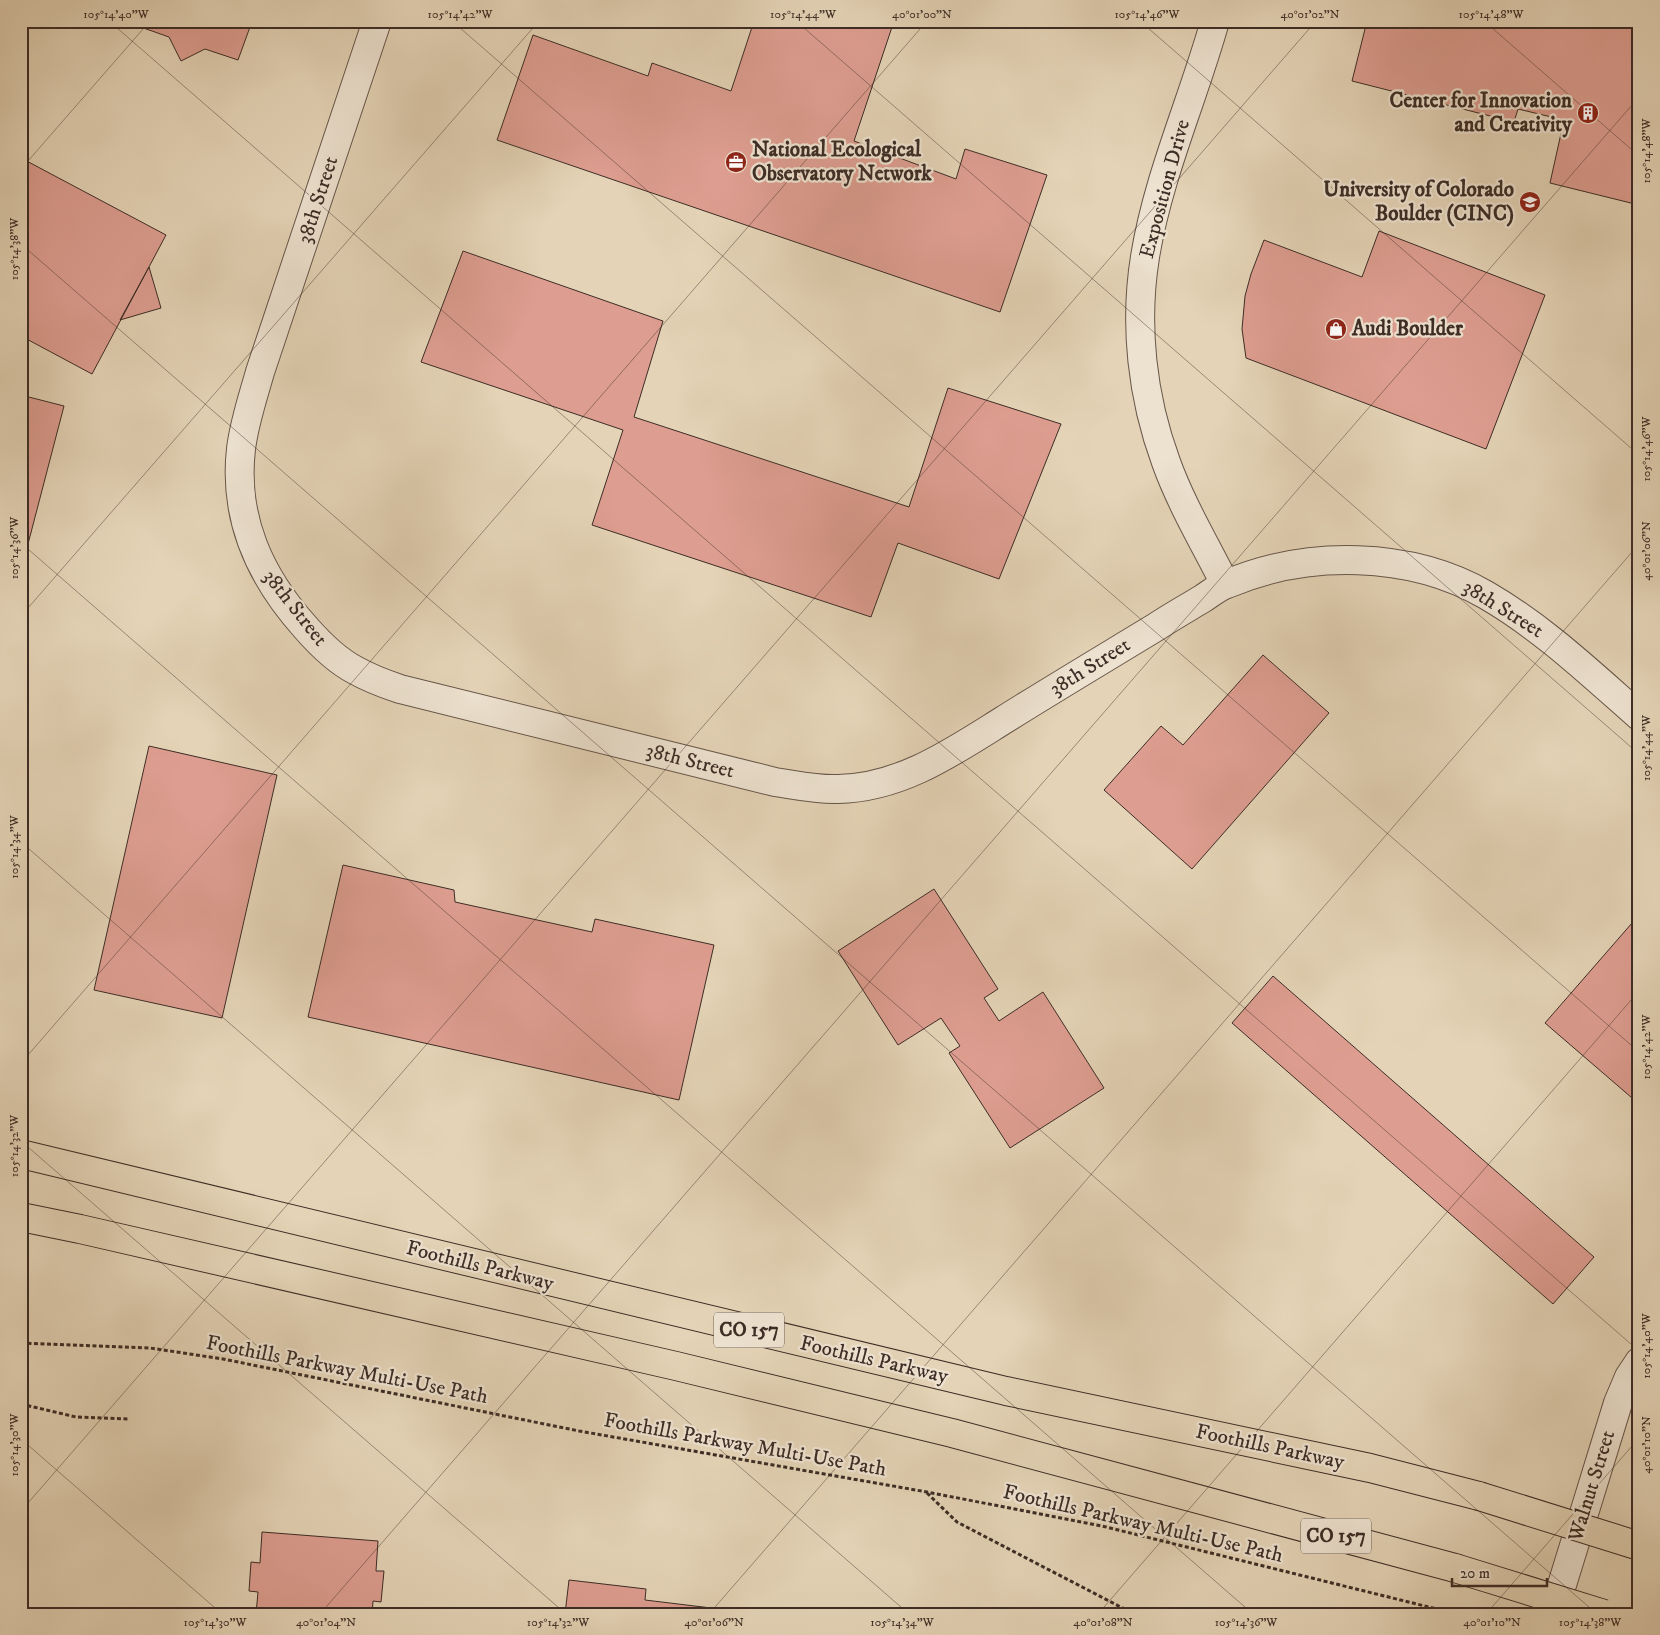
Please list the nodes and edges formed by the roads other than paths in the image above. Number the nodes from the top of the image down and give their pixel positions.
1 (377, 21) edge
2 (1215, 21) edge
3 (1225, 584) junction
4 (1639, 716) edge
5 (21, 1154) edge
6 (21, 1217) edge
7 (1639, 1362) edge
8 (1639, 1546) edge
9 (1553, 1614) edge
10 (1604, 1614) edge

1 - 3 street, 38th Street
2 - 3 street, Exposition Drive
3 - 4 street, 38th Street
5 - 8 highway, Foothills Parkway / CO 157, bridge
6 - 10 highway, CO 157, bridge
7 - 9 street, Walnut Street

